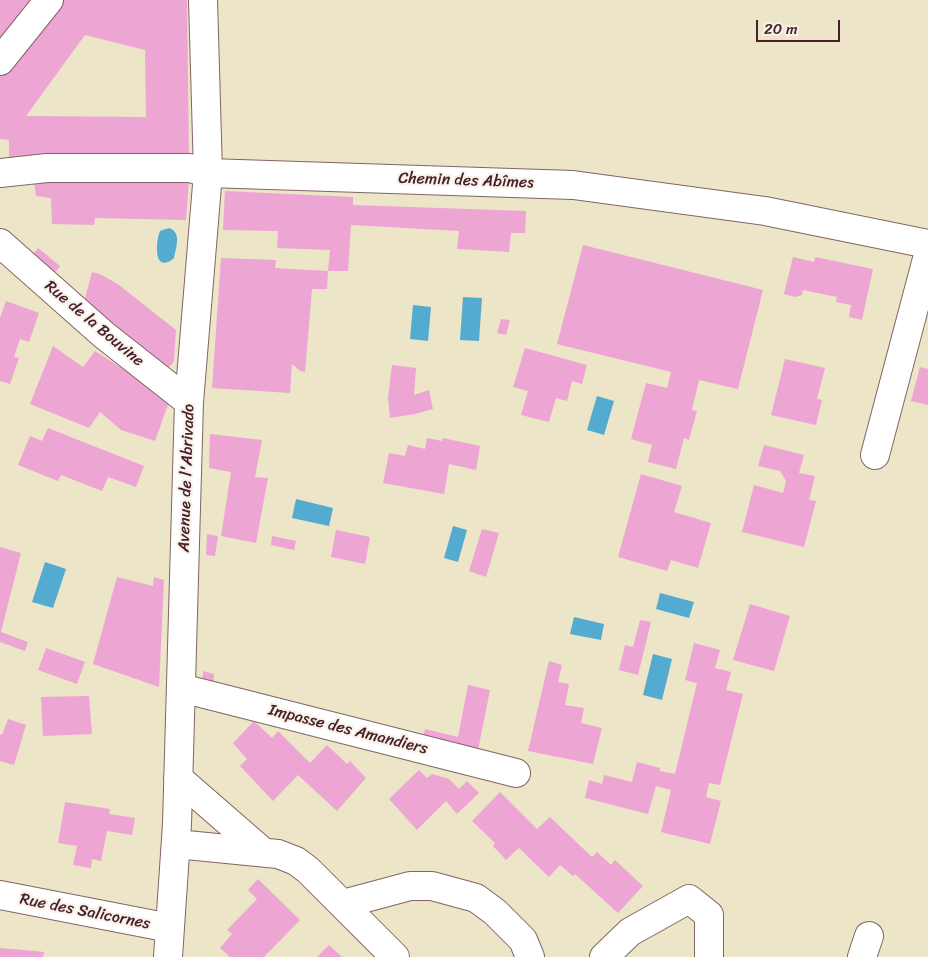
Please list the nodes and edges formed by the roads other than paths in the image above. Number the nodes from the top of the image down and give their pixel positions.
1 (49, 0) edge
2 (203, 0) edge
3 (0, 61) edge
4 (0, 173) edge
5 (208, 173) junction
6 (0, 243) edge
7 (928, 244) edge
8 (928, 255) edge
9 (189, 402) junction
10 (875, 455) dead end
11 (180, 688) junction
12 (516, 773) dead end
13 (178, 778) junction
14 (176, 844) junction
15 (262, 851) junction
16 (0, 895) edge
17 (343, 904) junction
18 (170, 928) junction
19 (168, 957) edge
20 (395, 957) edge
21 (530, 957) edge
22 (604, 957) edge
23 (709, 957) edge

1 - 3 street
2 - 5 street, Avenue de l'Abrivado
4 - 5 street, Chemin des Abîmes
5 - 7 street, Chemin des Abîmes
5 - 9 street, Avenue de l'Abrivado
6 - 9 street, Rue de la Bouvine
8 - 10 street
9 - 11 street, Avenue de l'Abrivado
11 - 12 street, Impasse des Amandiers
11 - 13 street, Avenue de l'Abrivado
13 - 14 street, Avenue de l'Abrivado
13 - 15 street
14 - 15 street
14 - 18 street, Avenue de l'Abrivado
15 - 17 street
16 - 18 street, Rue des Salicornes
17 - 20 street
17 - 21 street
18 - 19 street, Avenue de l'Abrivado
22 - 23 street

